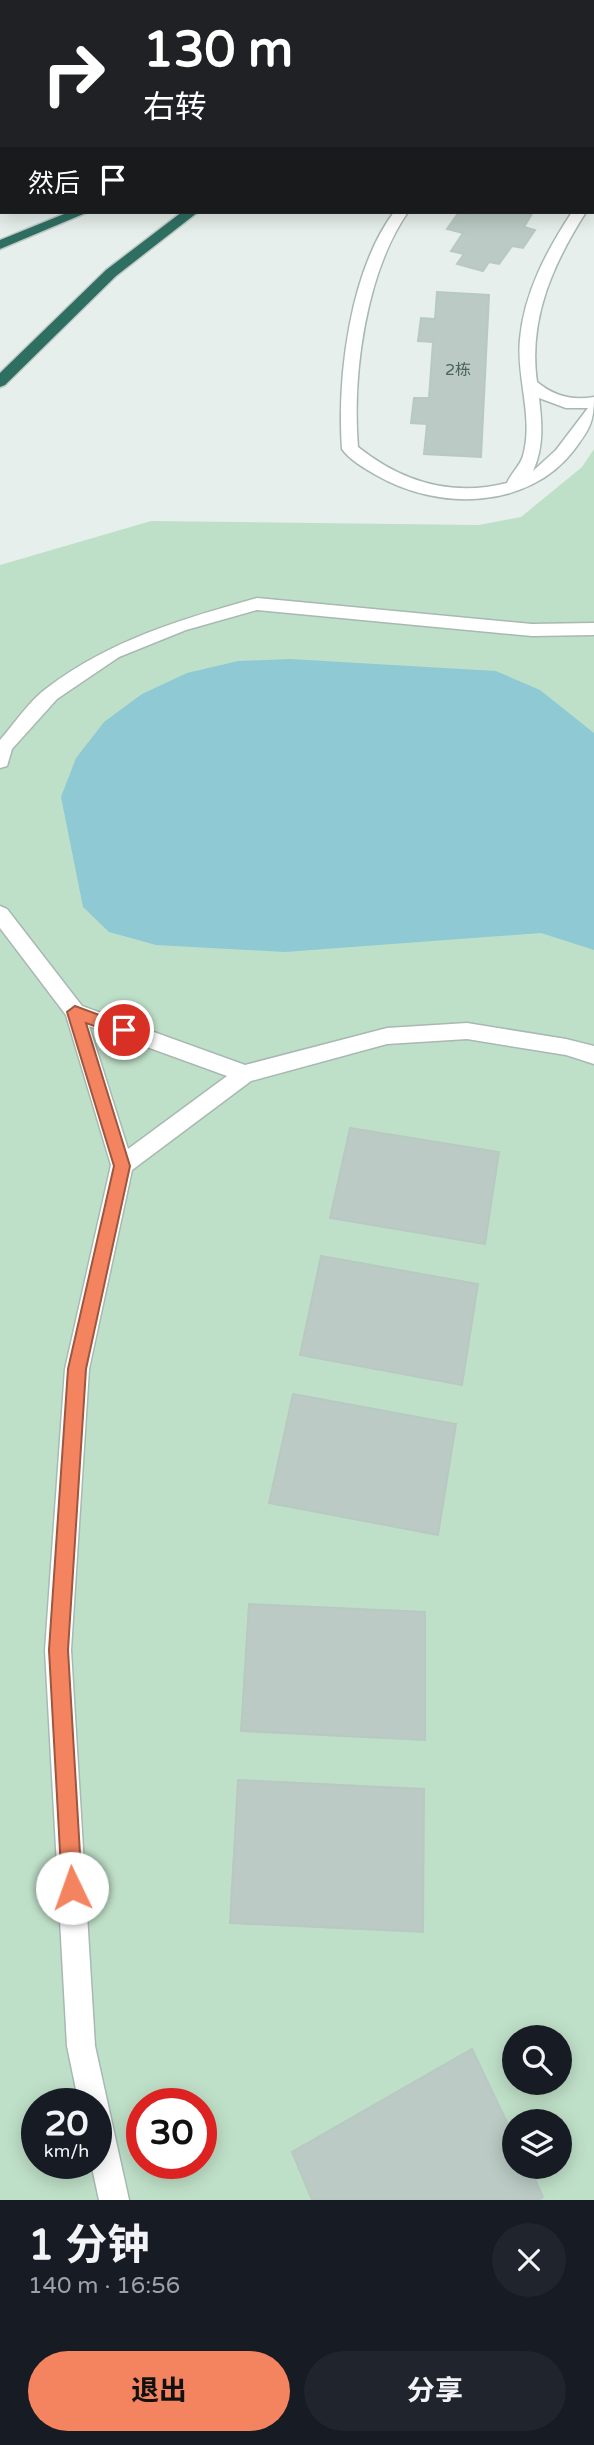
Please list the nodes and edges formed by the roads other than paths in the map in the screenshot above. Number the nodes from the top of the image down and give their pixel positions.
1 (75, 214) edge
2 (188, 214) edge
3 (400, 214) edge
4 (578, 214) edge
5 (0, 245) edge
6 (527, 381) junction
7 (0, 382) edge
8 (594, 402) edge
9 (594, 411) edge
10 (508, 488) junction
11 (594, 629) edge
12 (0, 761) edge
13 (0, 914) edge
14 (75, 1012) junction
15 (594, 1055) edge
16 (246, 1074) junction
17 (122, 1166) junction
18 (90, 2088) edge
19 (109, 2179) edge
20 (114, 2200) edge

1 - 5 highway
2 - 7 highway
3 - 10 street
4 - 6 street
6 - 8 street
6 - 10 street
9 - 10 street
11 - 12 street
13 - 14 street
14 - 16 street
14 - 17 street
15 - 16 street
16 - 17 street
17 - 18 street
19 - 20 street

